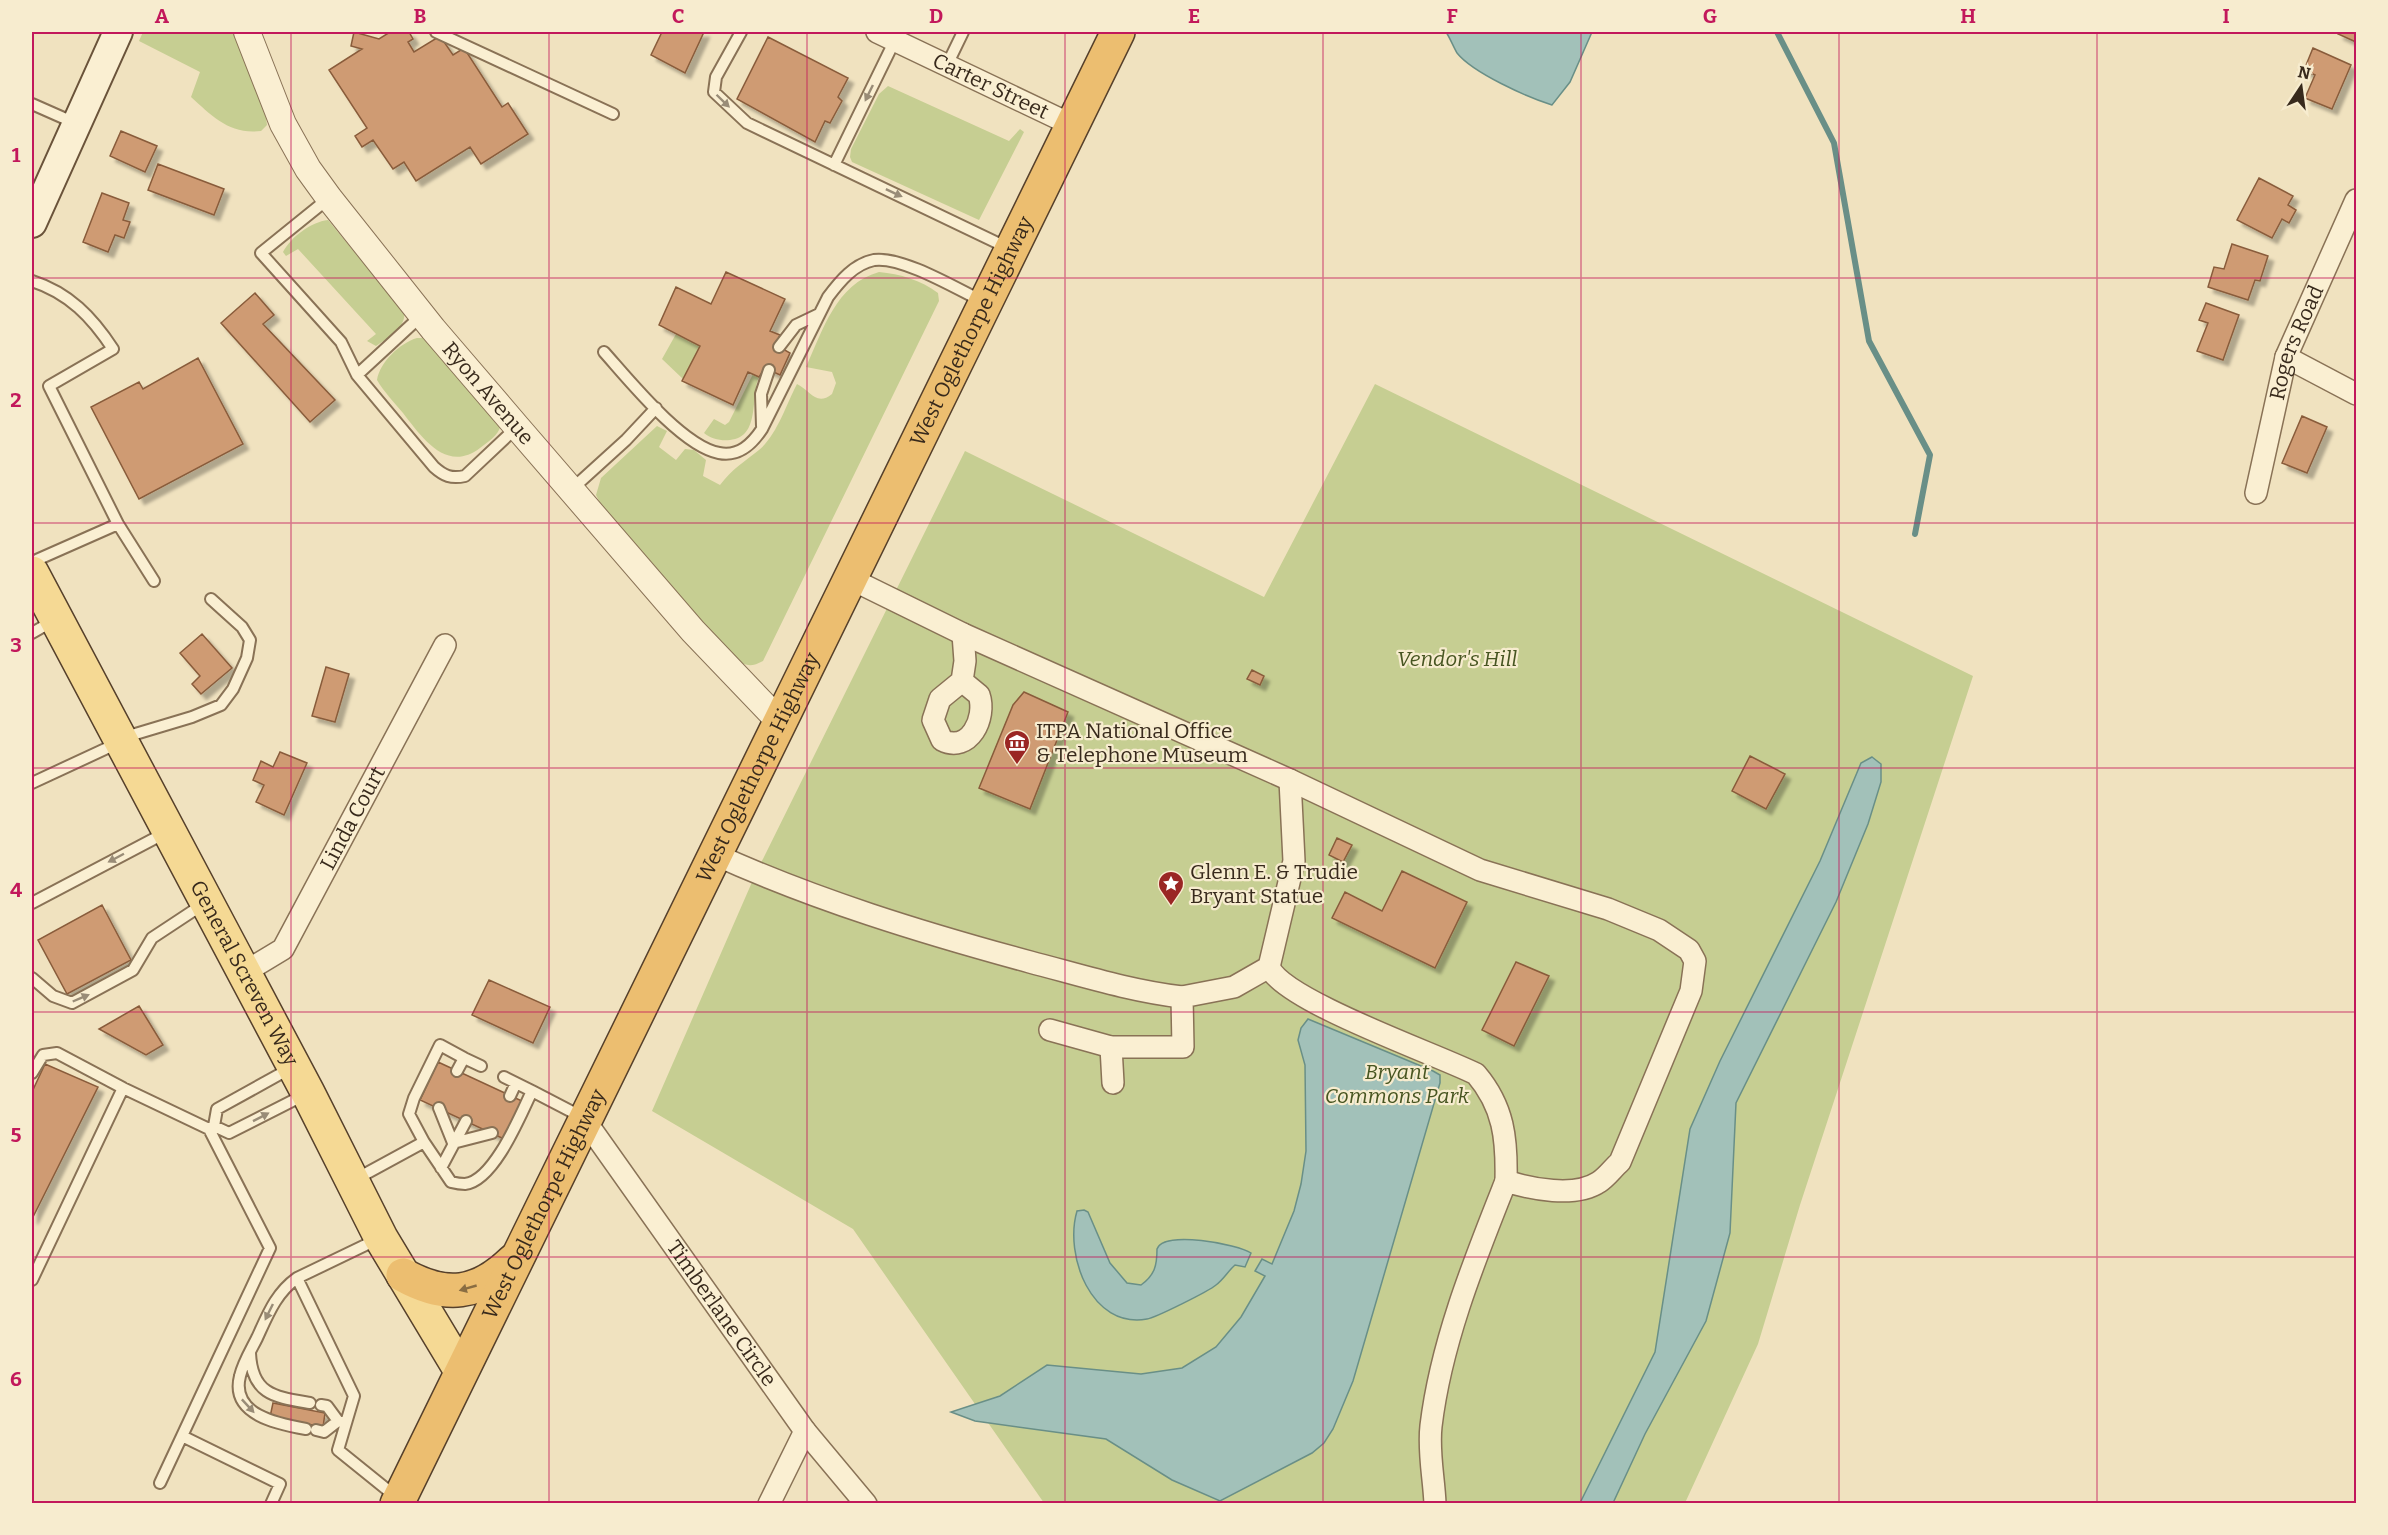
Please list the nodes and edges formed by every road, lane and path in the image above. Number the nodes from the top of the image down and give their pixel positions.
1 (118, 32) edge
2 (247, 32) edge
3 (436, 32) edge
4 (741, 32) edge
5 (963, 32) edge
6 (1118, 32) edge
7 (886, 36) edge
8 (947, 65) junction
9 (32, 104) edge
10 (613, 114) dead end
11 (77, 123) junction
12 (1072, 125) junction
13 (834, 165) junction
14 (329, 198) junction
15 (2356, 200) edge
16 (32, 223) edge
17 (1011, 249) junction
18 (32, 281) edge
19 (985, 302) junction
20 (422, 315) junction
21 (819, 315) junction
22 (779, 347) dead end
23 (604, 352) dead end
24 (2286, 357) junction
25 (769, 370) dead end
26 (357, 375) junction
27 (2356, 394) edge
28 (656, 408) junction
29 (517, 427) junction
30 (762, 429) junction
31 (571, 490) junction
32 (2256, 493) dead end
33 (118, 524) junction
34 (32, 562) edge
35 (32, 573) edge
36 (849, 578) junction
37 (154, 581) dead end
38 (211, 599) dead end
39 (44, 626) edge
40 (963, 634) junction
41 (445, 645) dead end
42 (962, 681) dead end
43 (779, 722) junction
44 (120, 740) junction
45 (1290, 780) junction
46 (32, 783) edge
47 (168, 831) junction
48 (714, 854) junction
49 (32, 903) edge
50 (206, 903) junction
51 (1269, 967) junction
52 (243, 974) junction
53 (32, 978) edge
54 (1182, 997) junction
55 (1050, 1030) dead end
56 (1111, 1047) junction
57 (464, 1058) junction
58 (481, 1066) dead end
59 (457, 1071) dead end
60 (32, 1073) edge
61 (504, 1077) dead end
62 (301, 1080) junction
63 (516, 1083) junction
64 (1113, 1083) dead end
65 (123, 1088) junction
66 (532, 1090) junction
67 (510, 1096) dead end
68 (439, 1108) dead end
69 (584, 1119) junction
70 (466, 1121) dead end
71 (211, 1127) junction
72 (492, 1133) dead end
73 (424, 1143) junction
74 (453, 1143) junction
75 (441, 1168) junction
76 (353, 1181) junction
77 (1506, 1181) junction
78 (381, 1238) junction
79 (516, 1257) junction
80 (403, 1275) junction
81 (297, 1278) junction
82 (32, 1280) edge
83 (250, 1353) junction
84 (461, 1371) junction
85 (342, 1422) junction
86 (805, 1431) junction
87 (182, 1436) junction
88 (160, 1483) dead end
89 (398, 1502) edge
90 (271, 1503) edge
91 (769, 1503) edge
92 (866, 1503) edge
93 (1436, 1503) edge

1 - 11 main road
2 - 14 street, Ryon Avenue
3 - 10 lane
4 -> 13 lane
5 - 8 lane
6 - 12 highway, West Oglethorpe Highway
7 - 8 street, Carter Street
7 -> 13 lane
8 - 12 street, Carter Street
9 - 11 lane
11 - 16 main road
12 - 17 highway, West Oglethorpe Highway
13 -> 17 lane
14 - 20 street, Ryon Avenue
14 - 26 lane
15 - 24 street, Rogers Road
17 - 19 highway, West Oglethorpe Highway
18 - 33 lane
19 - 21 lane
19 - 36 highway, West Oglethorpe Highway
20 - 26 lane
20 - 29 street, Ryon Avenue
21 - 22 lane
21 - 30 lane
23 - 28 lane
24 - 27 street
24 - 32 street, Rogers Road
25 - 30 lane
26 - 29 lane
28 - 30 lane
28 - 31 lane
29 - 31 street, Ryon Avenue
31 - 43 street, Ryon Avenue
33 - 34 lane
33 - 37 lane
35 - 39 main road, General Screven Way
36 - 40 street
36 - 43 highway, West Oglethorpe Highway
38 - 44 lane
39 - 44 main road, General Screven Way
40 - 42 street
40 - 45 street
41 - 52 street, Linda Court
43 - 48 highway, West Oglethorpe Highway
44 - 46 lane
44 - 47 main road, General Screven Way
45 - 51 street
45 - 77 street
47 -> 49 lane
47 - 50 main road, General Screven Way
48 - 54 street
48 - 69 highway, West Oglethorpe Highway
50 - 52 main road, General Screven Way
53 -> 50 lane
51 - 54 street
51 - 77 street
52 - 62 main road, General Screven Way
54 - 56 street
55 - 56 street
56 - 64 street
57 - 58 lane
57 - 59 lane
57 - 73 lane
60 - 65 lane
61 - 63 lane
62 - 71 lane
71 -> 62 lane
62 - 76 main road, General Screven Way
63 - 66 lane
63 - 67 lane
65 - 71 lane
65 - 82 lane
66 - 69 lane
66 - 75 lane
68 - 74 lane
69 - 79 highway, West Oglethorpe Highway
69 - 86 street, Timberlane Circle
70 - 74 lane
71 - 87 lane
72 - 74 lane
73 - 75 lane
73 - 76 lane
74 - 75 lane
76 - 78 main road, General Screven Way
77 - 93 street
78 - 80 main road, General Screven Way
78 - 81 lane
79 -> 80 highway
79 - 84 highway, West Oglethorpe Highway
80 - 84 main road, General Screven Way
81 -> 83 lane
81 - 85 lane
83 - 85 lane
83 -> 85 lane
84 - 89 highway, West Oglethorpe Highway
85 - 89 lane
86 - 91 street
86 - 92 street, Timberlane Circle
87 - 88 lane
87 - 90 lane

